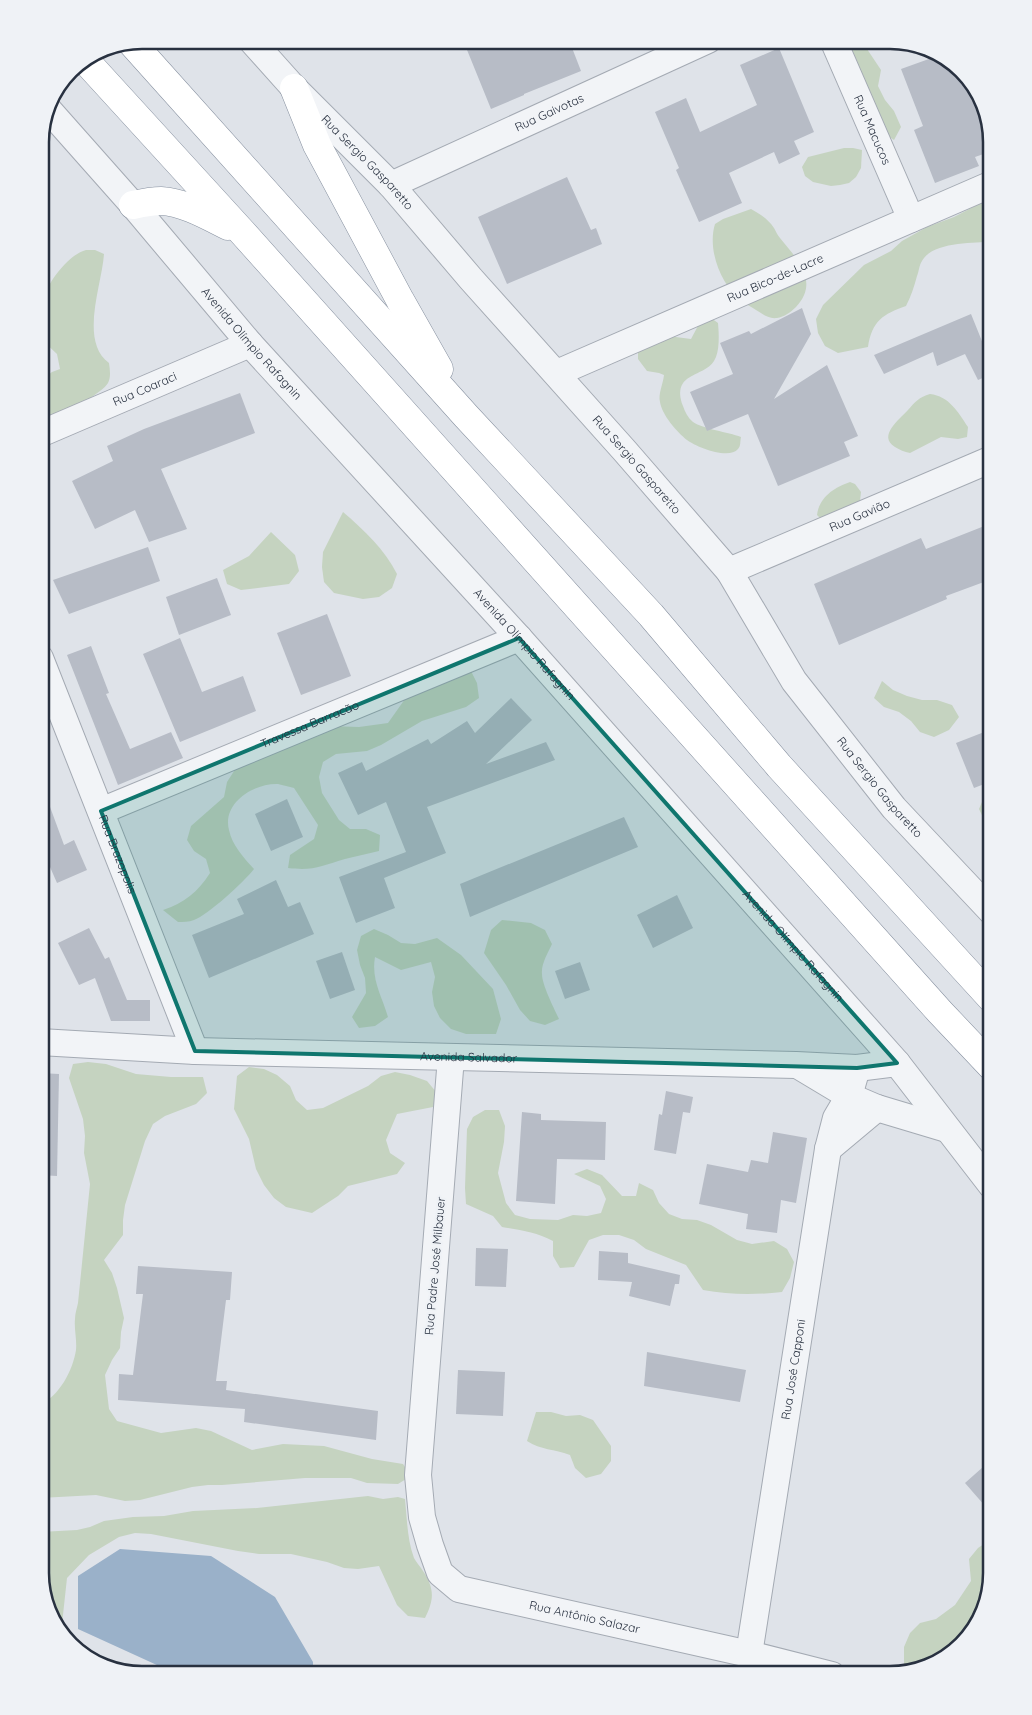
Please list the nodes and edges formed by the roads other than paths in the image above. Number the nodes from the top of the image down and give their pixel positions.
1 (138, 49) edge
2 (259, 49) edge
3 (688, 49) edge
4 (837, 49) edge
5 (89, 65) edge
6 (294, 88) junction
7 (53, 115) edge
8 (391, 185) junction
9 (983, 188) edge
10 (133, 206) junction
11 (911, 219) junction
12 (243, 233) junction
13 (250, 344) junction
14 (557, 374) junction
15 (466, 416) junction
16 (49, 430) edge
17 (983, 463) edge
18 (729, 571) junction
19 (519, 638) junction
20 (49, 681) edge
21 (101, 811) junction
22 (983, 902) edge
23 (983, 989) edge
24 (49, 1043) edge
25 (195, 1051) junction
26 (451, 1057) junction
27 (983, 1057) edge
28 (897, 1063) junction
29 (796, 1065) junction
30 (857, 1068) junction
31 (849, 1096) junction
32 (878, 1108) junction
33 (947, 1129) junction
34 (828, 1149) junction
35 (983, 1175) edge
36 (418, 1474) joint
37 (750, 1654) junction
38 (797, 1666) edge

1 - 15 highway
2 - 6 street, Rua Sergio Gasparetto
3 - 8 street, Rua Gaivotas
4 - 11 street, Rua Macucos
5 - 12 highway
6 - 8 street, Rua Sergio Gasparetto
6 - 15 highway
7 - 10 street, Avenida Olímpio Rafagnin
8 - 14 street, Rua Sergio Gasparetto
9 - 11 street, Rua Bico-de-Lacre
10 - 12 highway
10 - 13 street, Avenida Olímpio Rafagnin
11 - 14 street, Rua Bico-de-Lacre
12 - 27 highway
13 - 16 street, Rua Coaraci
13 - 19 street, Avenida Olímpio Rafagnin
14 - 18 street, Rua Sergio Gasparetto
15 - 23 highway
17 - 18 street, Rua Gavião
18 - 22 street, Rua Sergio Gasparetto
19 - 21 street, Travessa Barracão
19 - 28 street, Avenida Olímpio Rafagnin
20 - 21 street, Rua Brazopolis
21 - 25 street, Rua Brazopolis
24 - 25 street, Avenida Salvador
25 - 26 street, Avenida Salvador
26 - 29 street, Avenida Salvador
26 - 36 street, Rua Padre José Milbauer
28 - 30 street, Avenida Salvador
28 - 33 street, Avenida Olímpio Rafagnin
29 - 30 street, Avenida Salvador
29 - 31 street
30 - 31 street, Rua José Capponi
31 - 32 street
31 - 34 street, Rua José Capponi
32 - 33 street
32 - 34 street
33 - 35 street, Avenida Olímpio Rafagnin
34 - 37 street, Rua José Capponi
36 - 37 street, Rua Antônio Salazar
37 - 38 street, Rua Antônio Salazar

